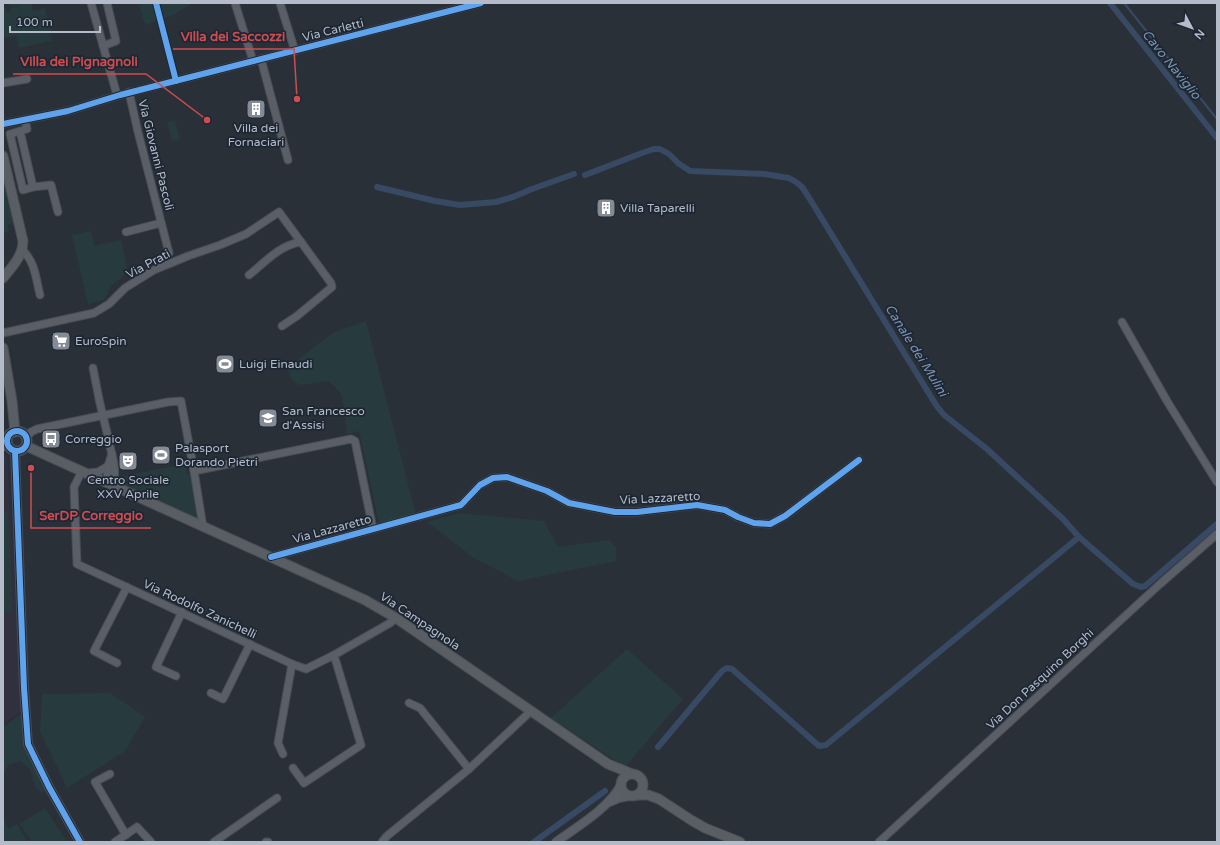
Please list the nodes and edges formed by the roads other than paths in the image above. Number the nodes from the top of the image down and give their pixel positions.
1 (91, 3) edge
2 (107, 3) edge
3 (235, 3) edge
4 (280, 3) edge
5 (481, 3) edge
6 (103, 46) junction
7 (295, 51) junction
8 (261, 60) junction
9 (253, 61) junction
10 (27, 79) dead end
11 (3, 83) edge
12 (129, 92) junction
13 (117, 95) junction
14 (25, 120) junction
15 (3, 124) edge
16 (20, 131) junction
17 (3, 156) edge
18 (288, 160) dead end
19 (33, 187) junction
20 (58, 212) dead end
21 (161, 223) junction
22 (126, 232) dead end
23 (301, 242) junction
24 (21, 252) junction
25 (169, 253) dead end
26 (3, 268) edge
27 (249, 275) dead end
28 (3, 278) edge
29 (40, 295) dead end
30 (1122, 322) dead end
31 (282, 326) dead end
32 (3, 333) edge
33 (3, 348) edge
34 (93, 368) dead end
35 (103, 416) junction
36 (15, 432) junction
37 (26, 442) junction
38 (9, 447) edge
39 (112, 454) junction
40 (859, 460) dead end
41 (108, 466) junction
42 (194, 471) junction
43 (85, 472) junction
44 (1217, 482) edge
45 (110, 484) junction
46 (200, 522) junction
47 (373, 530) junction
48 (1217, 534) edge
49 (271, 557) junction
50 (127, 587) junction
51 (182, 612) junction
52 (396, 618) junction
53 (250, 644) junction
54 (334, 655) junction
55 (117, 663) dead end
56 (292, 664) junction
57 (176, 676) dead end
58 (210, 693) dead end
59 (409, 703) dead end
60 (531, 711) junction
61 (283, 754) dead end
62 (608, 764) junction
63 (293, 768) dead end
64 (470, 768) junction
65 (110, 774) dead end
66 (630, 774) junction
67 (621, 784) junction
68 (644, 784) junction
69 (634, 795) junction
70 (277, 798) dead end
71 (659, 799) junction
72 (608, 803) junction
73 (126, 835) junction
74 (80, 842) edge
75 (115, 842) edge
76 (151, 842) edge
77 (214, 842) edge
78 (382, 842) edge
79 (556, 842) edge
80 (740, 842) edge
81 (878, 842) edge

1 - 6 street
2 - 6 street
3 - 9 street
4 - 7 street
5 - 7 street, Via Carletti
6 - 13 street
7 - 8 street, Via Carletti
8 - 9 street, Via Carletti
8 - 18 street
9 - 12 street, Via Carletti
10 - 11 street
12 - 13 street, Via Carletti
12 - 21 street, Via Giovanni Pascoli
13 - 14 street, Via Carletti
14 - 15 street, Via Carletti
14 - 16 street
16 - 19 street
16 - 19 street
17 - 24 main road
19 - 20 street
21 - 22 street, Via Giovanni Pascoli
21 - 25 street, Via Giovanni Pascoli
23 - 27 street
23 - 31 street
23 - 32 street, Via Prati
24 - 26 main road
24 - 28 main road
24 - 29 street
30 - 44 street
33 - 36 main road
34 - 35 street
35 - 37 street
35 - 39 street
35 - 42 street
36 - 37 main road
36 - 38 main road
37 - 38 main road
37 - 43 main road, Via Campagnola
38 - 74 street
39 - 41 street
39 - 45 street
40 - 47 street, Via Lazzaretto
41 - 43 street
41 - 45 street
42 - 46 street
42 - 47 street
43 - 45 main road, Via Campagnola
43 - 50 street, Via Rodolfo Zanichelli
45 - 46 main road, Via Campagnola
46 - 49 main road, Via Campagnola
47 - 49 street, Via Lazzaretto
48 - 81 street, Via Don Pasquino Borghi
49 - 52 main road, Via Campagnola
50 - 51 street, Via Rodolfo Zanichelli
50 - 55 street
51 - 53 street, Via Rodolfo Zanichelli
51 - 57 street
52 - 54 street, Via Rodolfo Zanichelli
52 - 60 main road, Via Campagnola
53 - 56 street, Via Rodolfo Zanichelli
53 - 58 street
54 - 56 street, Via Rodolfo Zanichelli
54 - 63 street
56 - 61 street
59 - 64 street
60 - 62 main road, Via Campagnola
60 - 64 street
62 - 66 main road, Via Campagnola
62 - 67 main road, Via Campagnola
64 - 78 street
65 - 73 street
66 - 67 main road
66 - 68 main road, Via Campagnola
67 - 69 main road, Via Campagnola
67 - 72 street
68 - 69 main road
68 - 71 main road, Via Campagnola
69 - 71 main road, Via Campagnola
69 - 72 street
70 - 77 street
71 - 80 main road, Via Campagnola
72 - 79 street
73 - 75 street
73 - 76 street

